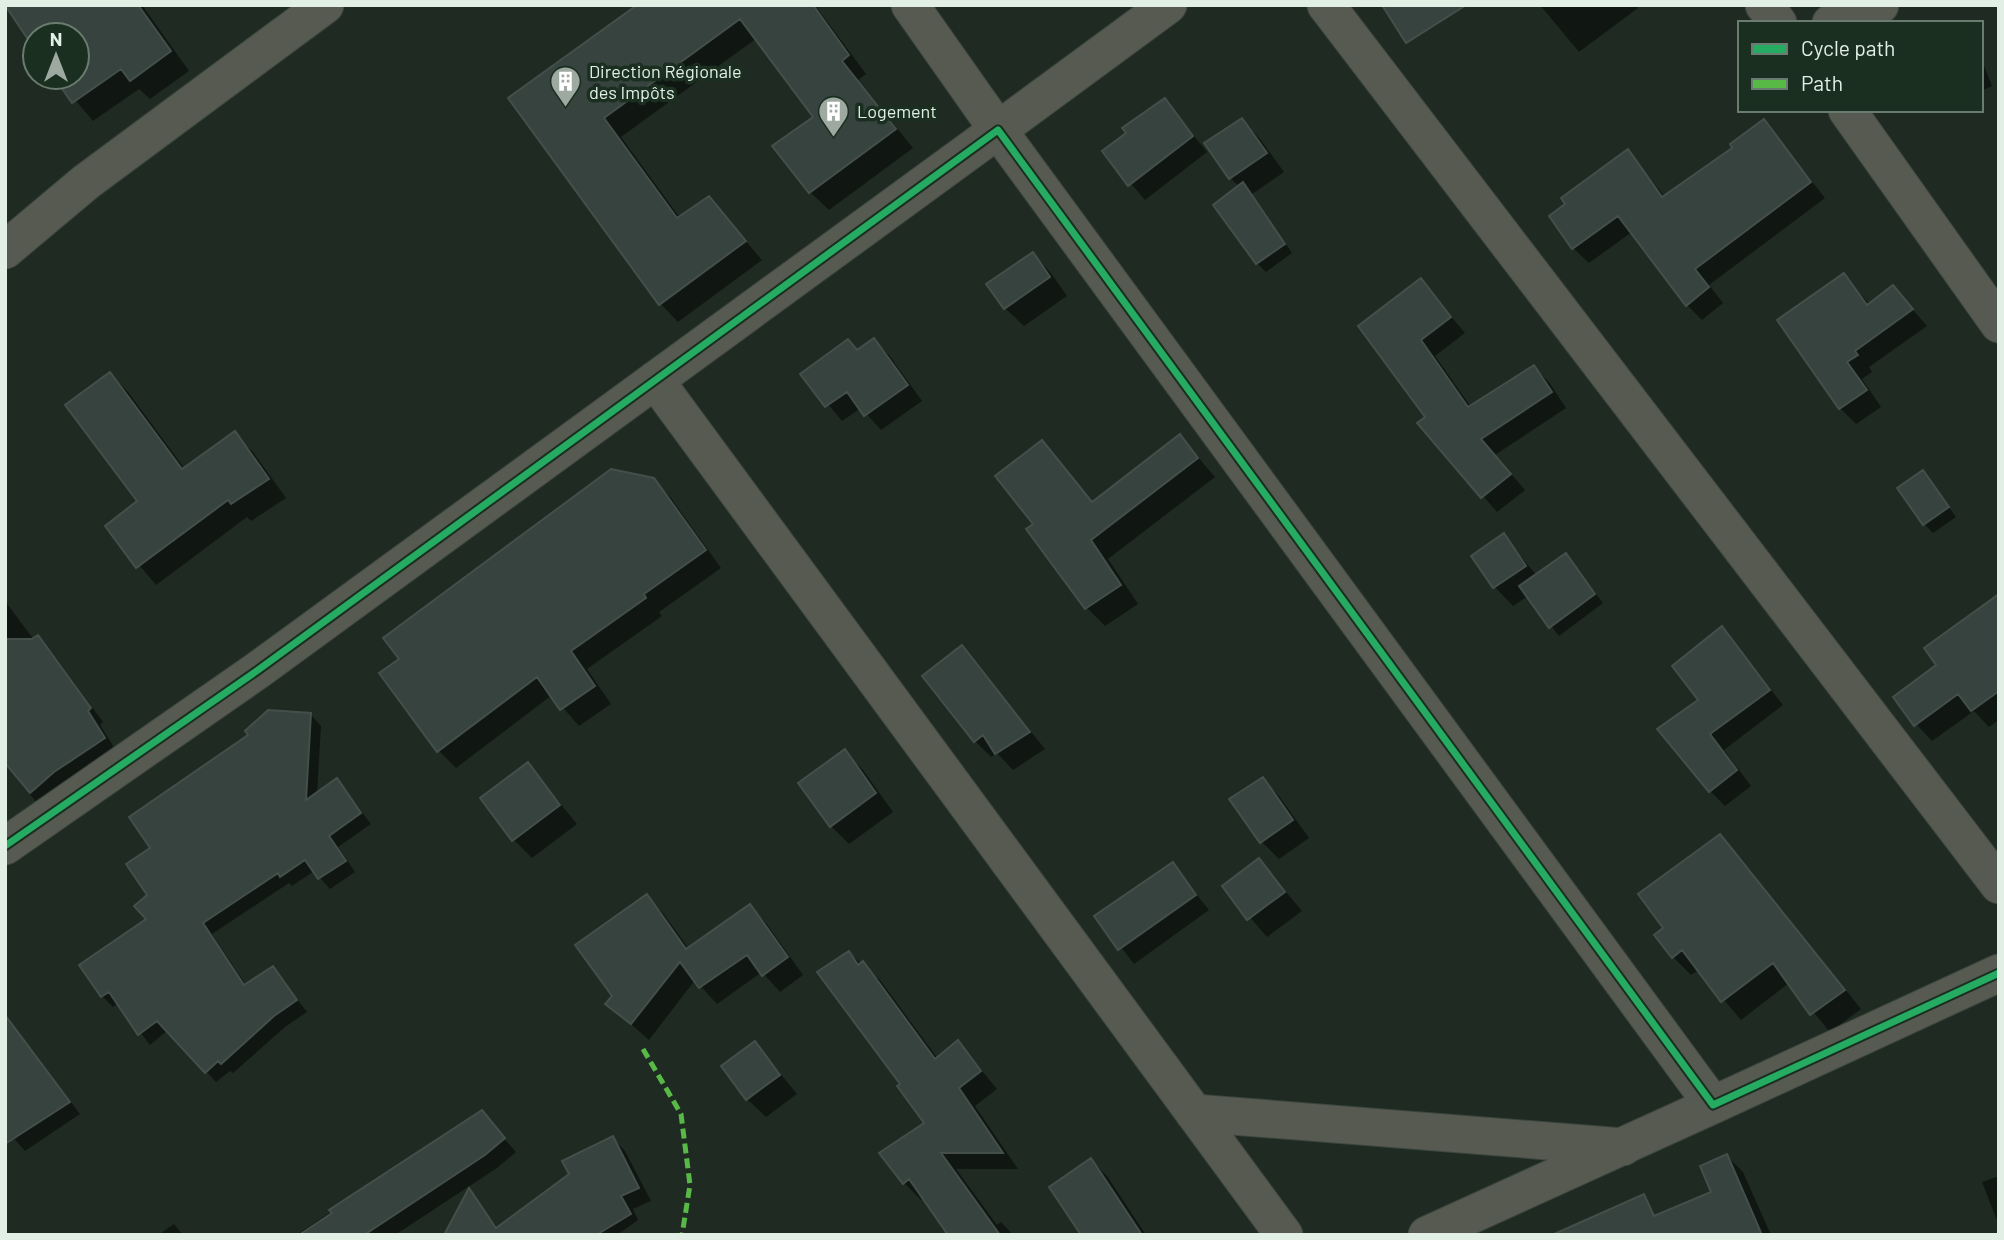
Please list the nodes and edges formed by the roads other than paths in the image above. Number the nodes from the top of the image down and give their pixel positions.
1 (325, 5) edge
2 (910, 5) edge
3 (1168, 5) edge
4 (1326, 5) edge
5 (1764, 5) edge
6 (1880, 5) edge
7 (1776, 21) edge
8 (1836, 21) edge
9 (1848, 112) edge
10 (998, 130) junction
11 (5, 250) edge
12 (1999, 324) edge
13 (655, 380) junction
14 (5, 846) edge
15 (1999, 885) edge
16 (1999, 973) edge
17 (1713, 1105) junction
18 (1194, 1113) junction
19 (1623, 1146) junction
20 (1284, 1235) edge
21 (1427, 1235) edge

1 - 11 street
2 - 10 street
3 - 10 street
4 - 15 street
5 - 7 street
6 - 8 street
9 - 12 street
10 - 13 street
10 - 17 street
13 - 14 street
13 - 18 street
16 - 17 street
17 - 19 street
18 - 19 street
18 - 20 street
19 - 21 street

